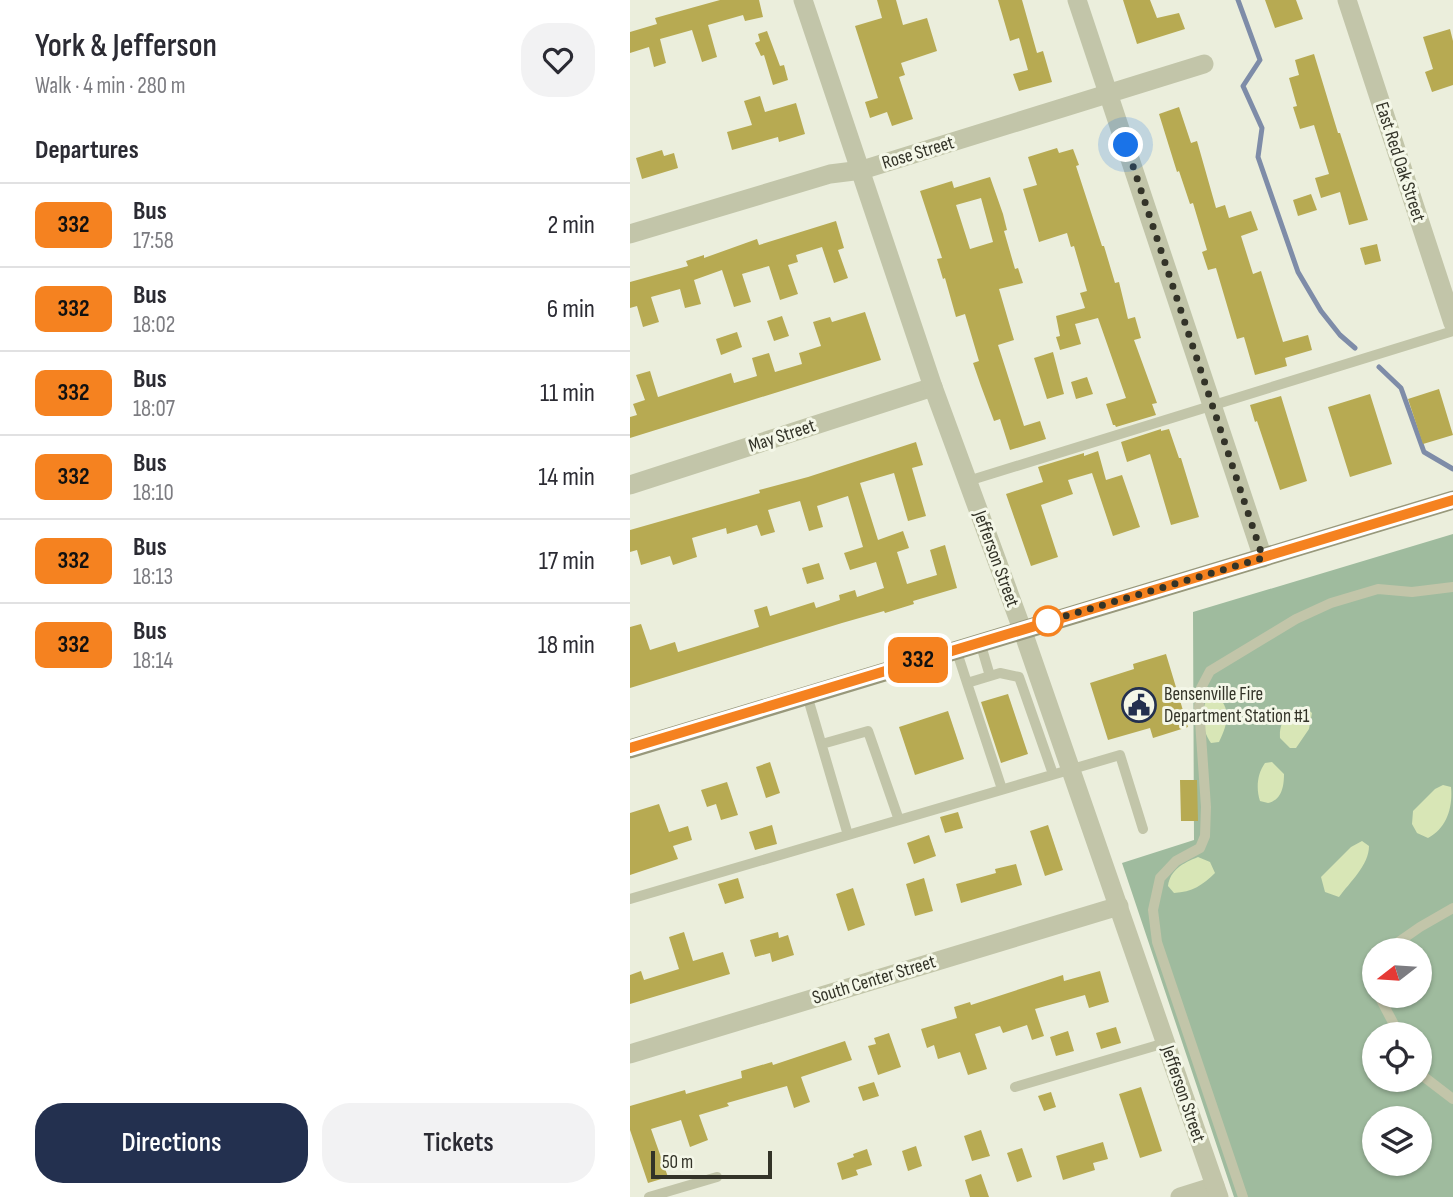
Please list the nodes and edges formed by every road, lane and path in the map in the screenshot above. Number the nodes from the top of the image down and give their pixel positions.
1 (803, 0) edge
2 (1077, 0) edge
3 (1348, 0) edge
4 (1204, 64) dead end
5 (1108, 94) junction
6 (862, 170) junction
7 (630, 234) edge
8 (1453, 323) edge
9 (1453, 331) edge
10 (933, 387) junction
11 (1212, 404) junction
12 (968, 481) junction
13 (630, 485) edge
14 (1453, 500) edge
15 (1263, 558) junction
16 (1453, 587) edge
17 (1022, 629) junction
18 (980, 642) junction
19 (956, 649) junction
20 (1028, 674) junction
21 (990, 676) junction
22 (967, 683) junction
23 (807, 694) junction
24 (822, 744) junction
25 (630, 748) edge
26 (1062, 772) junction
27 (1002, 789) junction
28 (899, 820) junction
29 (1143, 830) dead end
30 (848, 835) junction
31 (630, 899) edge
32 (1119, 906) junction
33 (1453, 908) edge
34 (1404, 938) edge
35 (1165, 1043) junction
36 (630, 1054) edge
37 (1432, 1083) edge
38 (1015, 1087) dead end
39 (1453, 1099) edge
40 (717, 1177) dead end
41 (1217, 1192) edge
42 (649, 1197) edge
43 (1180, 1197) edge
44 (1243, 1197) edge

1 - 6 street, Jefferson Street
2 - 5 street
3 - 8 street, East Red Oak Street
4 - 5 street, Rose Street
5 - 6 street, Rose Street
5 - 11 street
6 - 7 street, Rose Street
6 - 10 street, Jefferson Street
9 - 11 lane
10 - 12 street, Jefferson Street
10 - 13 street, May Street
11 - 12 lane
11 - 15 street
12 - 17 street, Jefferson Street
14 - 15 main road
15 - 17 main road
16 - 44 lane
17 - 18 main road
17 - 20 street, Jefferson Street
18 - 19 main road
18 - 21 lane
19 - 22 lane
19 - 23 main road
20 - 21 lane
20 - 26 street, Jefferson Street
21 - 22 lane
22 - 27 lane
23 - 24 lane
23 - 25 main road
24 - 28 lane
24 - 30 lane
26 - 27 lane
26 - 29 lane
26 - 32 street, Jefferson Street
27 - 28 lane
28 - 30 lane
30 - 31 lane
32 - 35 street, Jefferson Street
32 - 36 street, South Center Street
33 - 34 lane
35 - 38 lane
35 - 41 street, Jefferson Street
37 - 39 lane
40 - 42 lane
41 - 43 street

